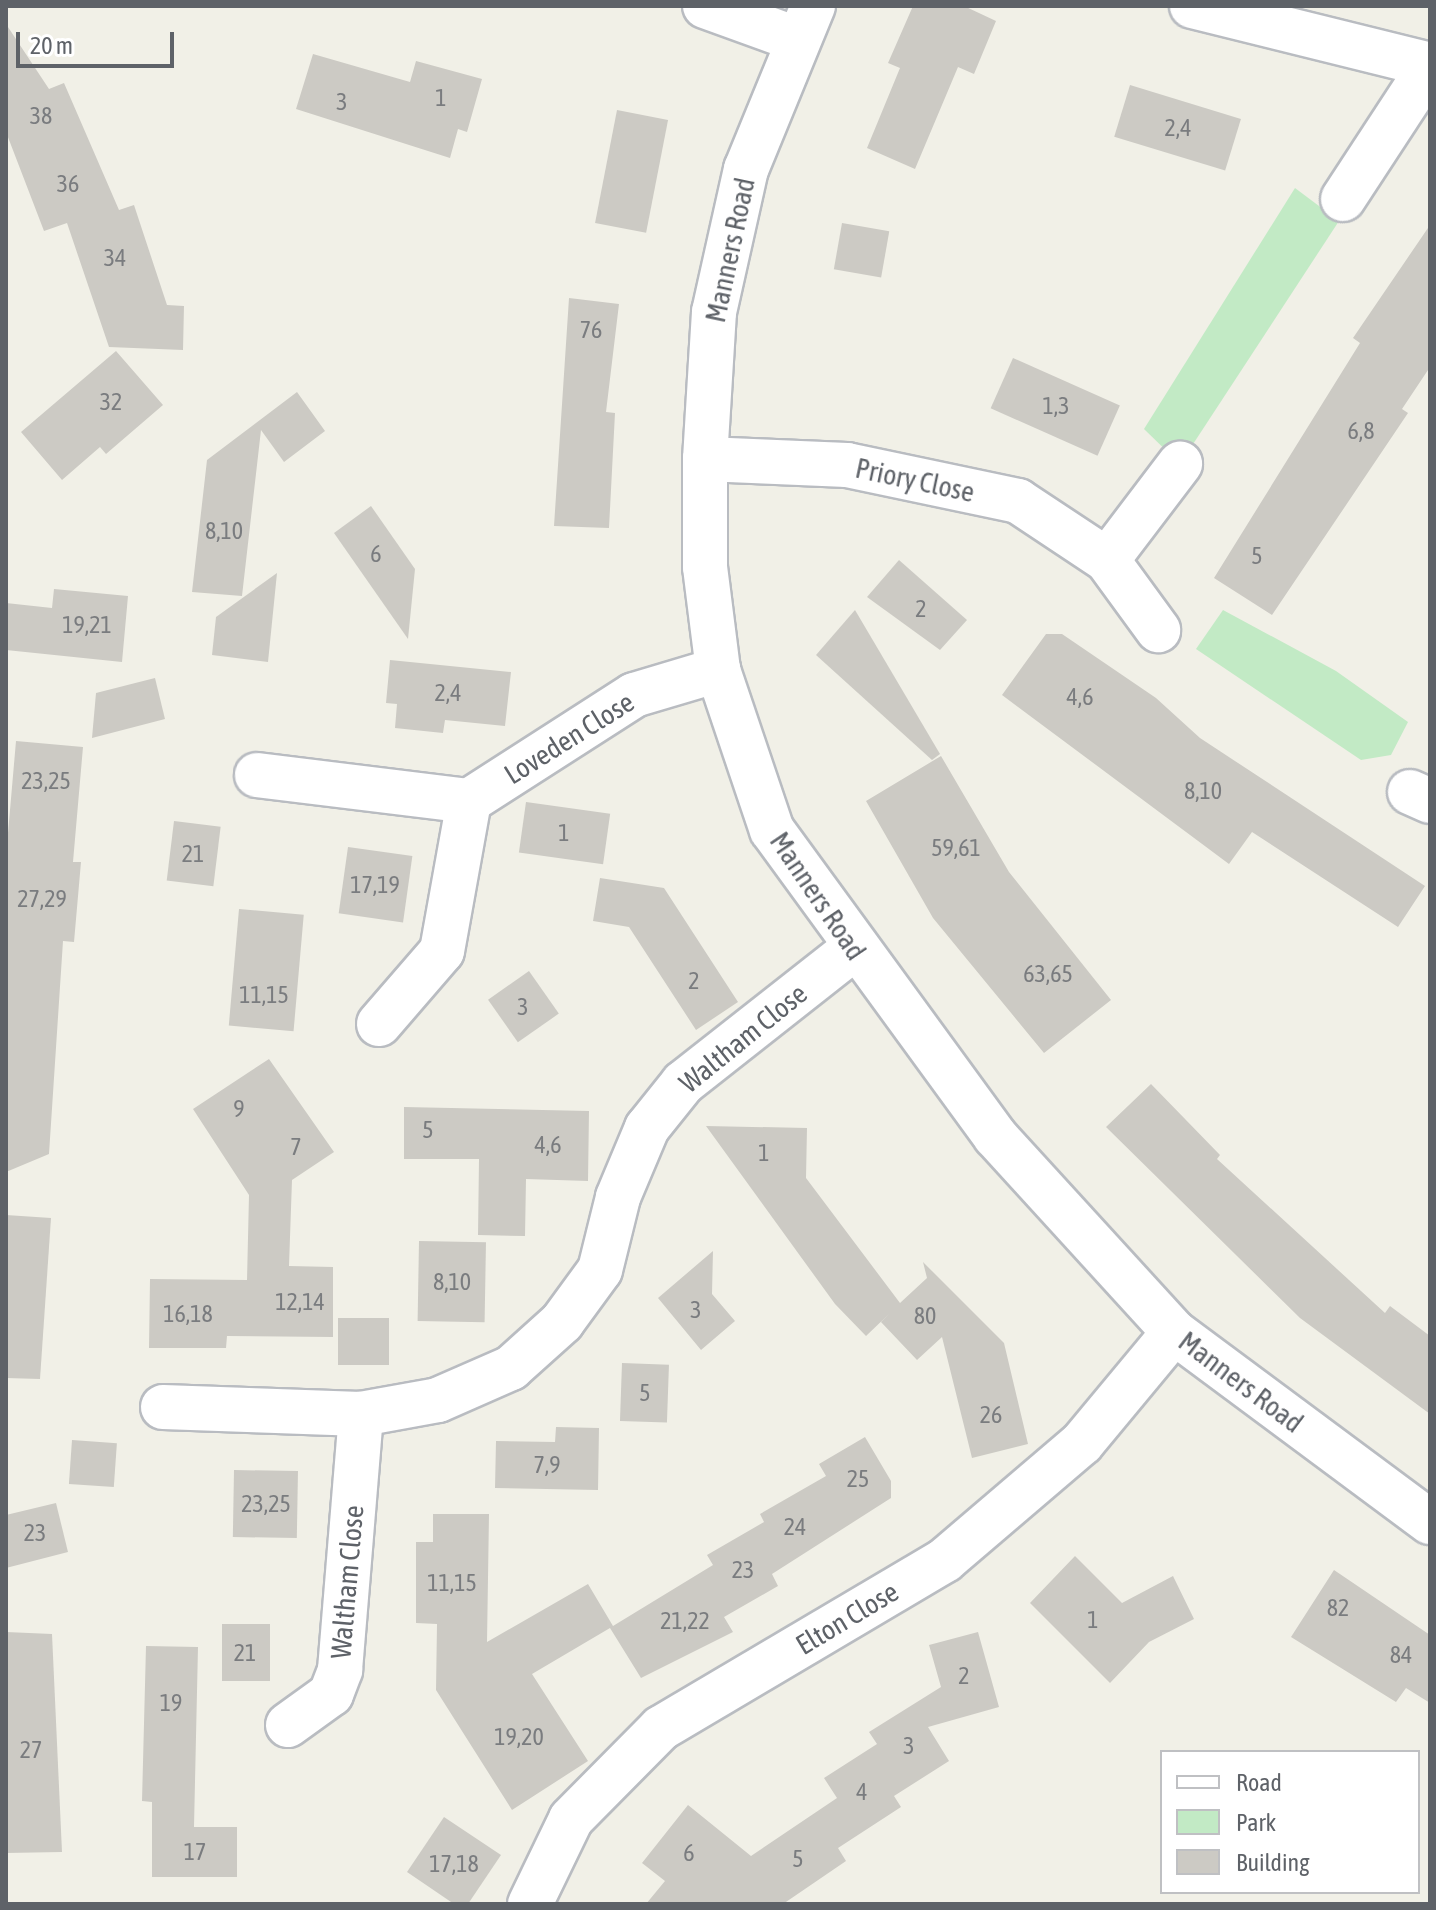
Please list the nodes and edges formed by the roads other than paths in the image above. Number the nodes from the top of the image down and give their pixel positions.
1 (705, 6) edge
2 (1192, 6) edge
3 (804, 22) edge
4 (1429, 67) edge
5 (1343, 199) dead end
6 (705, 459) junction
7 (1180, 464) dead end
8 (1107, 560) junction
9 (1158, 630) dead end
10 (718, 670) junction
11 (257, 775) dead end
12 (469, 801) junction
13 (853, 949) junction
14 (379, 1024) dead end
15 (1174, 1332) junction
16 (163, 1407) dead end
17 (361, 1414) junction
18 (1430, 1522) edge
19 (288, 1725) dead end
20 (530, 1904) edge

1 - 3 street
2 - 4 street
3 - 6 street, Manners Road
4 - 5 street
6 - 8 street, Priory Close
6 - 10 street, Manners Road
7 - 8 street
8 - 9 street, Priory Close
10 - 12 street, Loveden Close
10 - 13 street, Manners Road
11 - 12 street
12 - 14 street
13 - 15 street, Manners Road
13 - 17 street, Waltham Close
15 - 18 street, Manners Road
15 - 20 street, Elton Close
16 - 17 street, Waltham Close
17 - 19 street, Waltham Close

